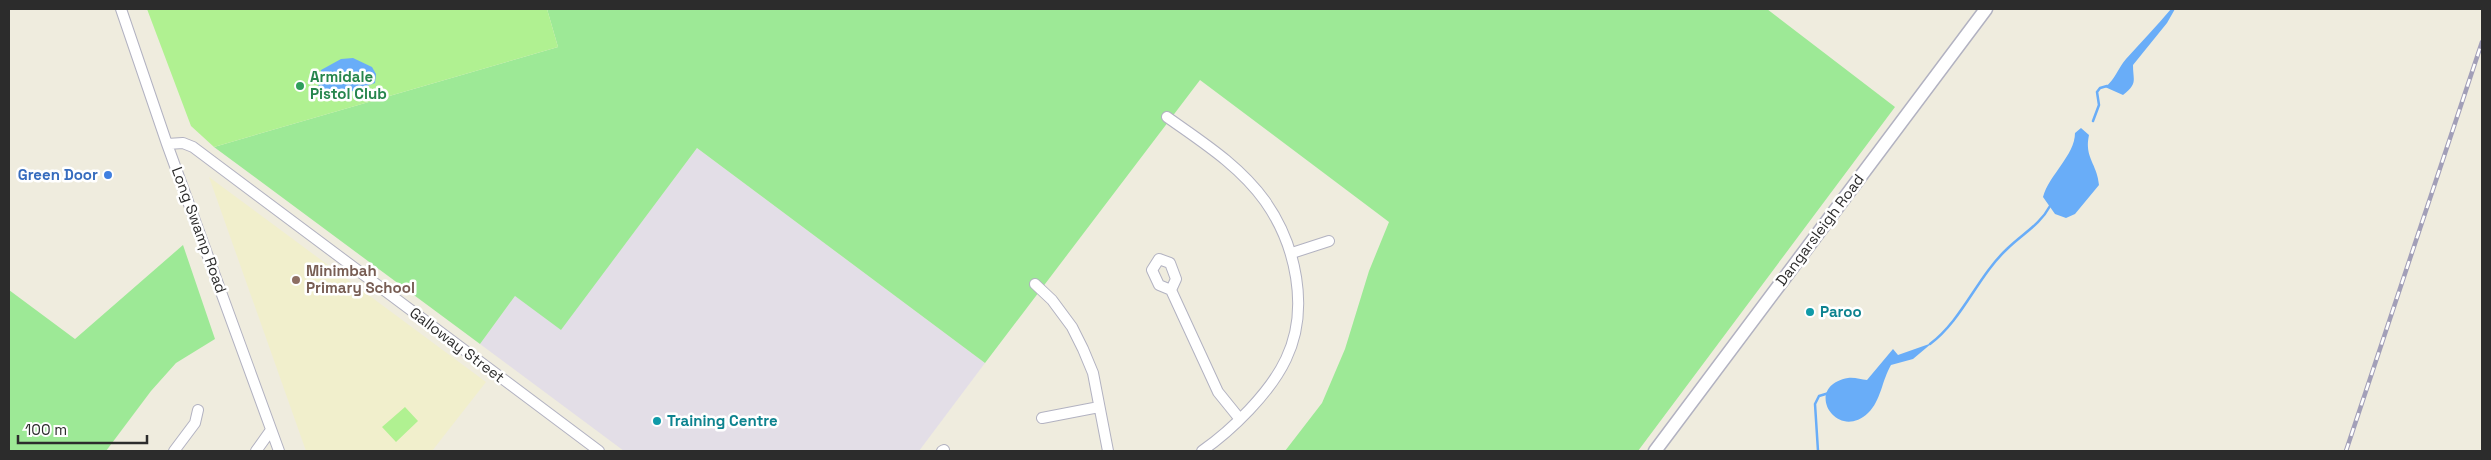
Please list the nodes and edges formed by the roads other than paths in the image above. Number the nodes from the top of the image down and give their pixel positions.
1 (121, 9) edge
2 (1986, 9) edge
3 (1167, 116) dead end
4 (167, 144) junction
5 (1329, 241) dead end
6 (1292, 253) junction
7 (1035, 284) dead end
8 (1171, 290) dead end
9 (1099, 408) junction
10 (198, 410) dead end
11 (1042, 418) dead end
12 (1239, 418) junction
13 (271, 430) junction
14 (174, 451) edge
15 (256, 451) edge
16 (279, 451) edge
17 (599, 451) edge
18 (1108, 451) edge
19 (1202, 451) edge
20 (1654, 451) edge

1 - 4 street, Long Swamp Road
2 - 20 street, Dangarsleigh Road
3 - 6 street
4 - 13 street, Long Swamp Road
4 - 17 street, Galloway Street
5 - 6 street
6 - 12 street
7 - 9 street
8 - 12 street
9 - 11 street
9 - 18 street
10 - 14 street
12 - 19 street
13 - 15 street
13 - 16 street, Long Swamp Road

